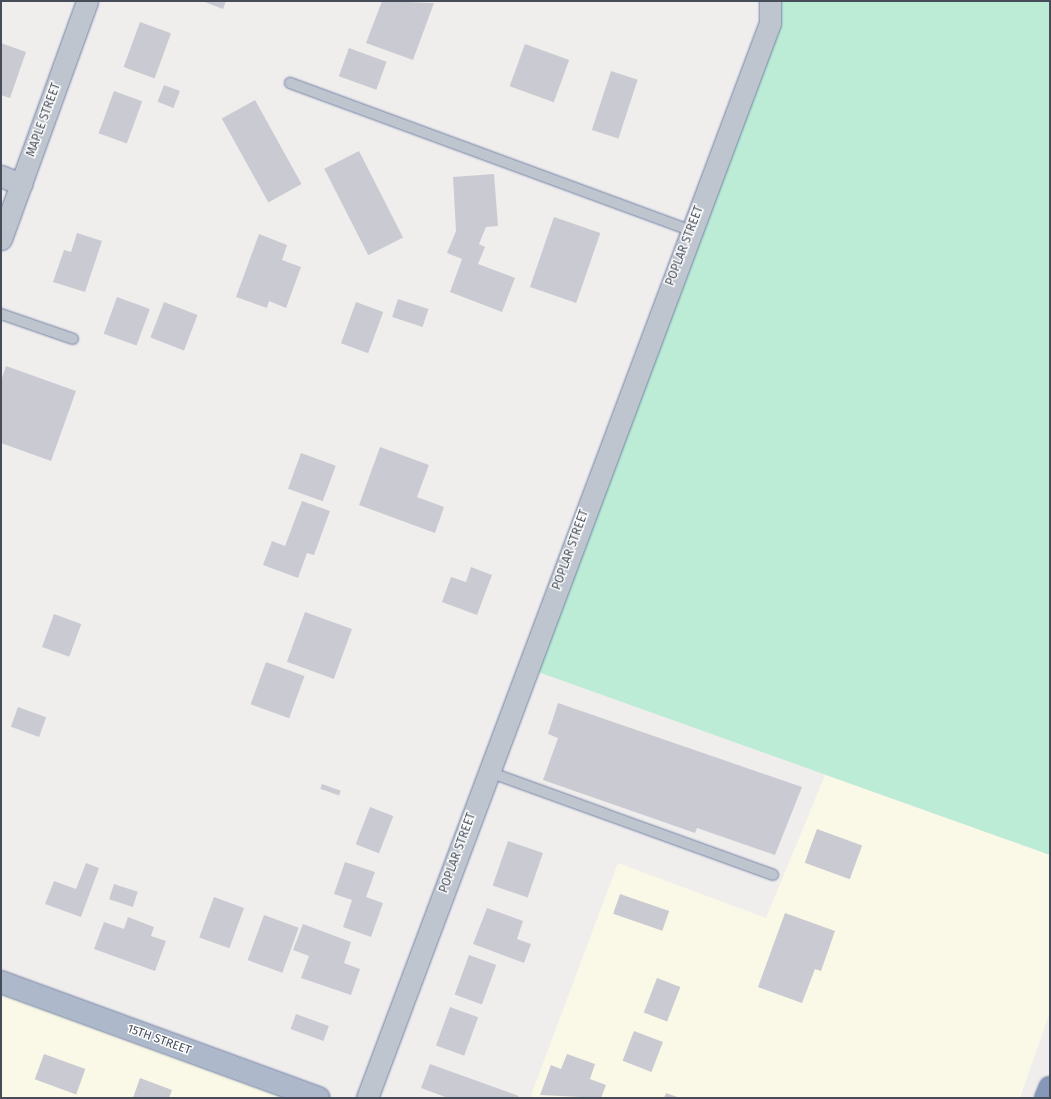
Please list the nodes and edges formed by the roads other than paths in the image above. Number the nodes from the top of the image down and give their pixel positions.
1 (87, 1) edge
2 (770, 1) edge
3 (290, 83) dead end
4 (1, 176) edge
5 (21, 184) junction
6 (690, 230) junction
7 (1, 239) edge
8 (1, 314) edge
9 (73, 339) dead end
10 (489, 772) junction
11 (773, 875) dead end
12 (1, 982) edge
13 (1050, 1088) edge
14 (318, 1098) edge
15 (367, 1098) edge
16 (1046, 1098) edge

1 - 5 street, MAPLE STREET
2 - 6 street, POPLAR STREET
3 - 6 lane
4 - 5 street
5 - 7 street, MAPLE STREET
6 - 10 street, POPLAR STREET
8 - 9 lane
10 - 11 lane
10 - 15 street, POPLAR STREET
12 - 14 main road, 15TH STREET
13 - 16 highway

